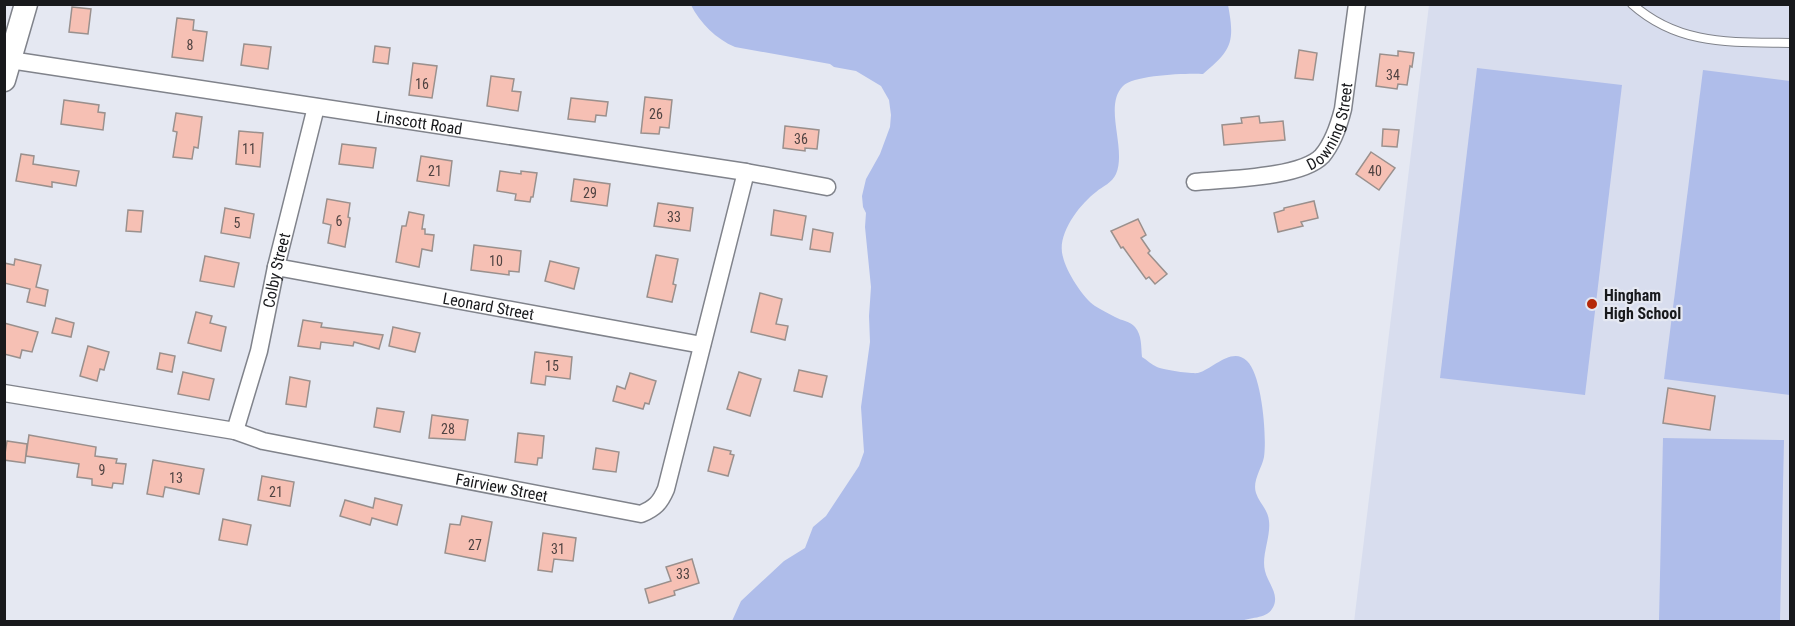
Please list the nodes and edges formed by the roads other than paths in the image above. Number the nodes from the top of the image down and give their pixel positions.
1 (26, 4) edge
2 (1357, 4) edge
3 (1632, 4) edge
4 (1791, 43) edge
5 (8, 70) edge
6 (316, 107) junction
7 (746, 172) junction
8 (1196, 182) dead end
9 (827, 187) dead end
10 (276, 267) junction
11 (702, 345) junction
12 (4, 393) edge
13 (235, 431) junction

1 - 5 main road
2 - 8 street, Downing Street
3 - 4 lane
5 - 6 street, Linscott Road
6 - 7 street, Linscott Road
6 - 10 street, Colby Street
7 - 9 street, Linscott Road
7 - 11 street, Fairview Street
10 - 11 street, Leonard Street
10 - 13 street, Colby Street
11 - 13 street, Fairview Street
12 - 13 street, Fairview Street

